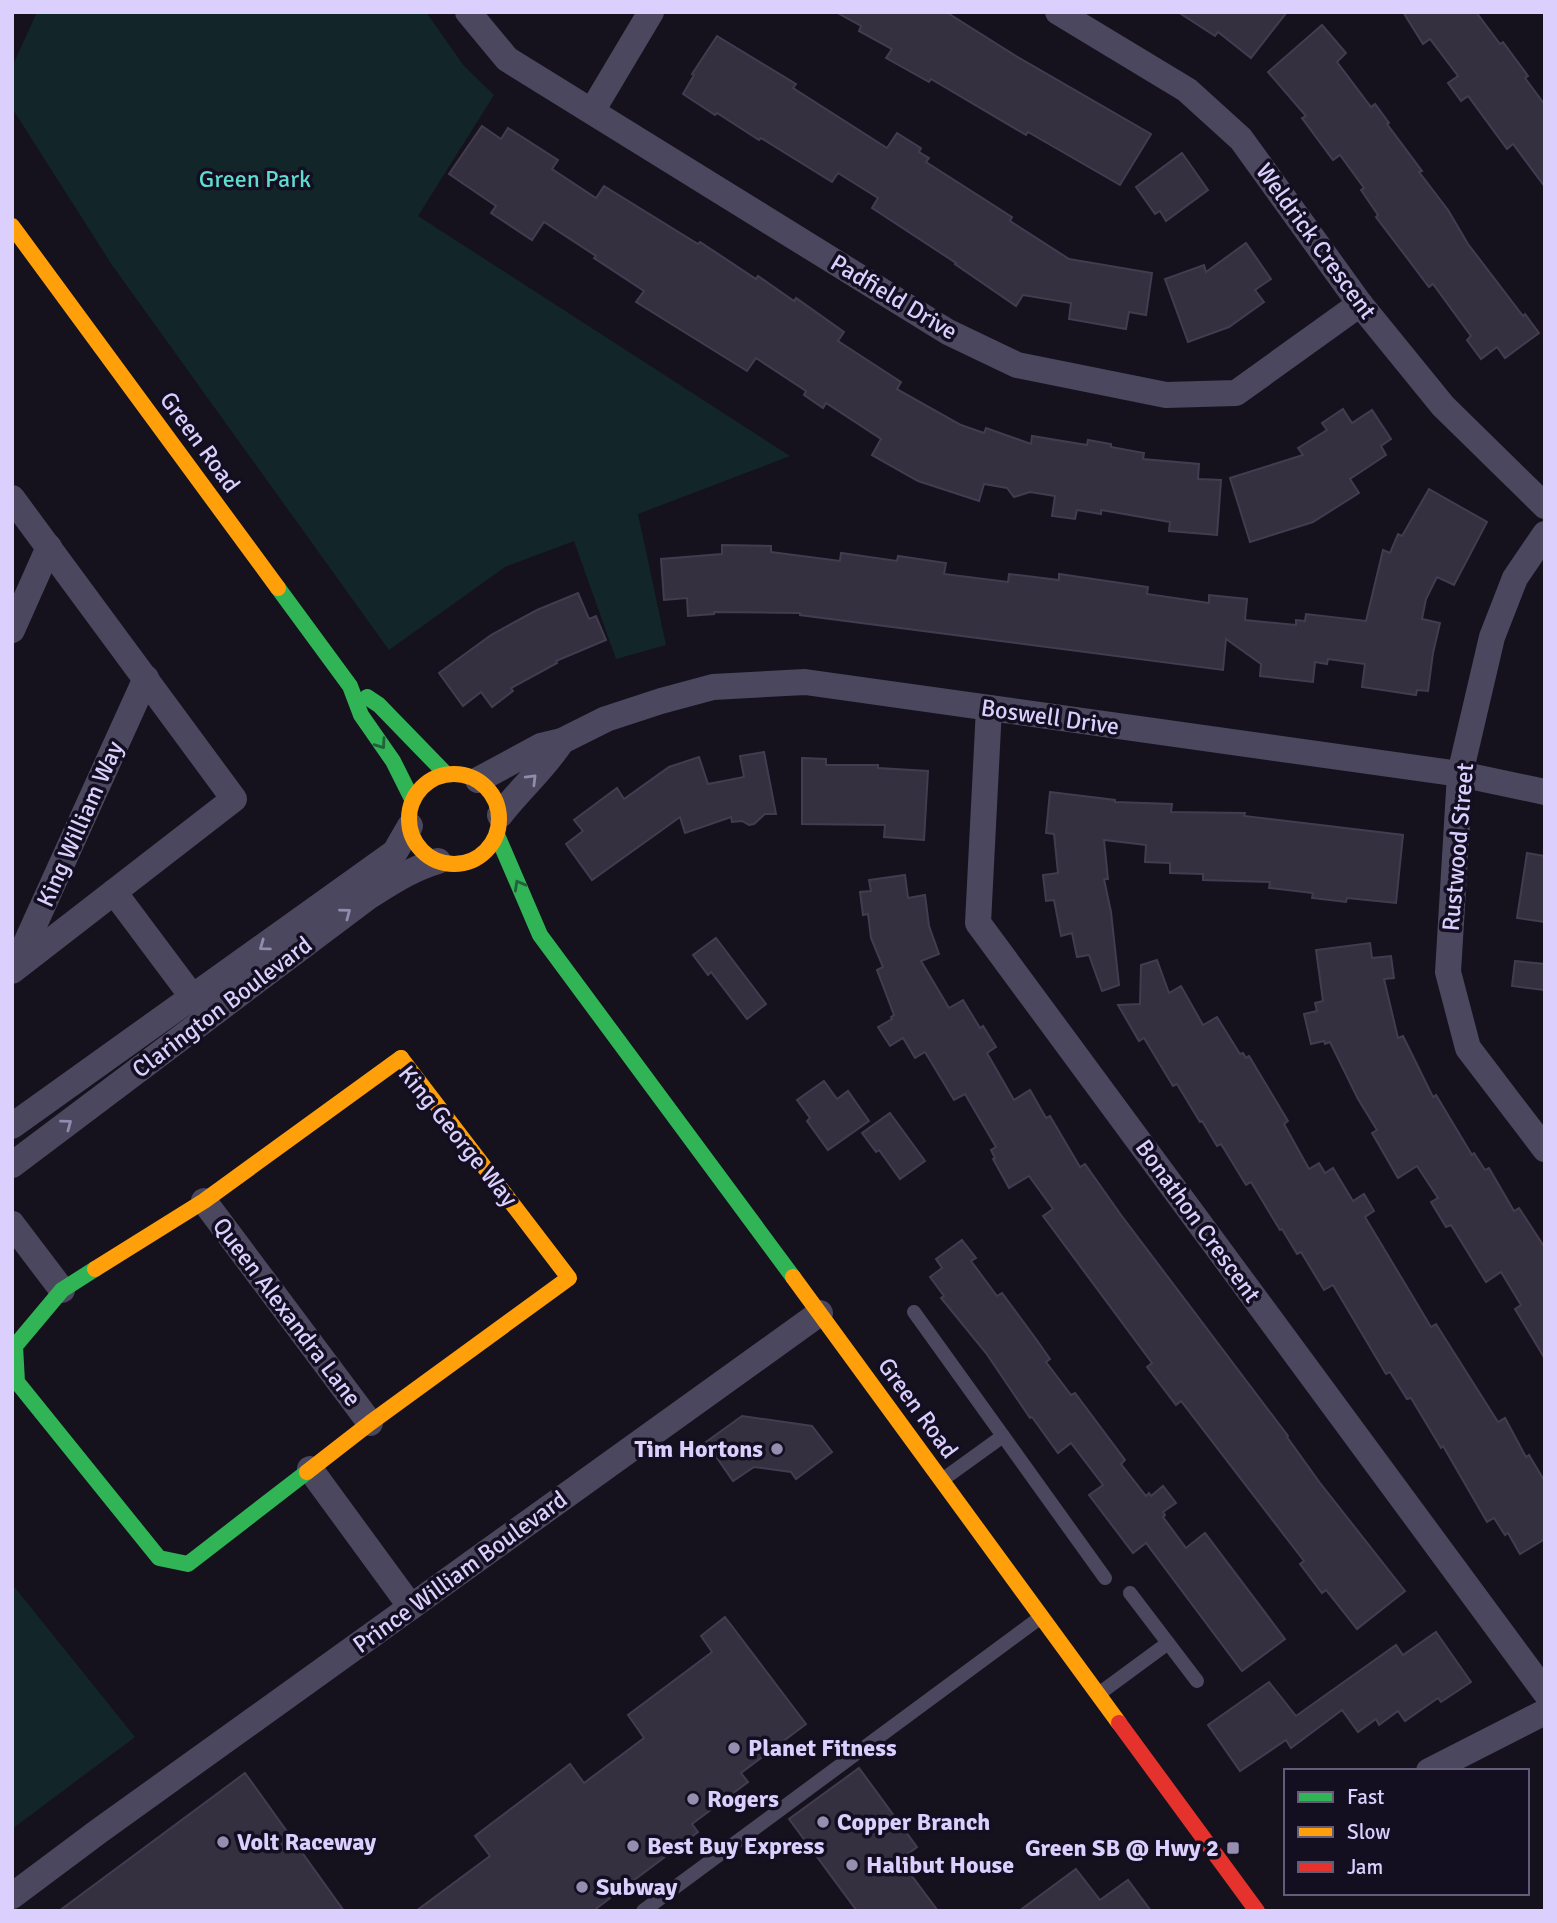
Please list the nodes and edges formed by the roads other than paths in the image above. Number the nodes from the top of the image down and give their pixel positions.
1 (468, 12) edge
2 (651, 12) edge
3 (1058, 12) edge
4 (592, 111) junction
5 (12, 226) edge
6 (1360, 304) junction
7 (12, 498) edge
8 (1545, 506) edge
9 (1545, 534) edge
10 (49, 547) junction
11 (12, 630) edge
12 (146, 678) junction
13 (351, 686) junction
14 (989, 708) junction
15 (562, 741) junction
16 (446, 774) junction
17 (1460, 774) junction
18 (478, 780) junction
19 (1545, 792) edge
20 (411, 813) junction
21 (498, 825) junction
22 (451, 862) junction
23 (481, 877) dead end
24 (114, 892) junction
25 (517, 919) dead end
26 (540, 935) junction
27 (13, 970) edge
28 (200, 1007) junction
29 (12, 1126) edge
30 (1545, 1149) edge
31 (12, 1165) edge
32 (204, 1201) junction
33 (12, 1224) edge
34 (62, 1290) junction
35 (914, 1312) dead end
36 (820, 1313) junction
37 (370, 1423) junction
38 (1003, 1436) junction
39 (310, 1469) junction
40 (942, 1480) junction
41 (1105, 1578) dead end
42 (1130, 1592) dead end
43 (411, 1607) junction
44 (1042, 1617) junction
45 (1168, 1643) junction
46 (1197, 1681) dead end
47 (1545, 1692) edge
48 (1099, 1694) junction
49 (1545, 1712) edge
50 (1434, 1769) edge
51 (99, 1831) junction
52 (12, 1878) edge
53 (12, 1896) edge
54 (643, 1911) edge
55 (1257, 1911) edge

1 - 4 street, Padfield Drive
2 - 4 street
3 - 6 street, Weldrick Crescent
4 - 6 street, Padfield Drive
5 - 13 street, Green Road
6 - 8 street, Weldrick Crescent
7 - 10 street, King William Way
9 - 17 street, Rustwood Street
10 - 11 street
10 - 12 street, King William Way
12 - 24 street, King William Way
12 - 27 street, King William Way
13 - 16 street, Green Road
13 -> 20 street, Green Road
14 - 15 street, Boswell Drive
14 - 17 street, Boswell Drive
14 - 47 street, Bonathon Crescent
15 - 18 street, Boswell Drive
21 -> 15 street, Boswell Drive
16 - 18 street
16 - 20 street
17 - 19 street, Boswell Drive
17 - 30 street, Rustwood Street
18 - 21 street
20 - 22 street
20 -> 28 street, Clarington Boulevard
21 - 22 street
26 -> 21 street, Green Road
22 - 23 street
28 -> 22 street, Clarington Boulevard
24 - 27 street, King William Way
24 - 28 street
25 - 26 street, Green Road
26 - 36 street, Green Road
28 - 29 street, Clarington Boulevard
31 -> 28 street, Clarington Boulevard
32 - 34 street, King George Way
32 - 37 street, Queen Alexandra Lane
32 - 37 street, King George Way
33 - 34 street
34 - 39 street, King George Way
35 - 38 lane
36 - 40 street, Green Road
36 - 43 street, Prince William Boulevard
37 - 39 street, King George Way
38 - 40 lane
38 - 41 lane
39 - 43 street
40 - 44 street, Green Road
42 - 45 lane
43 - 51 street, Prince William Boulevard
44 - 48 street, Green Road
44 - 54 lane
45 - 46 lane
45 - 48 lane
48 - 55 street, Green Road
49 - 50 street
51 - 52 street, Prince William Boulevard
51 - 53 street, Prince William Boulevard

